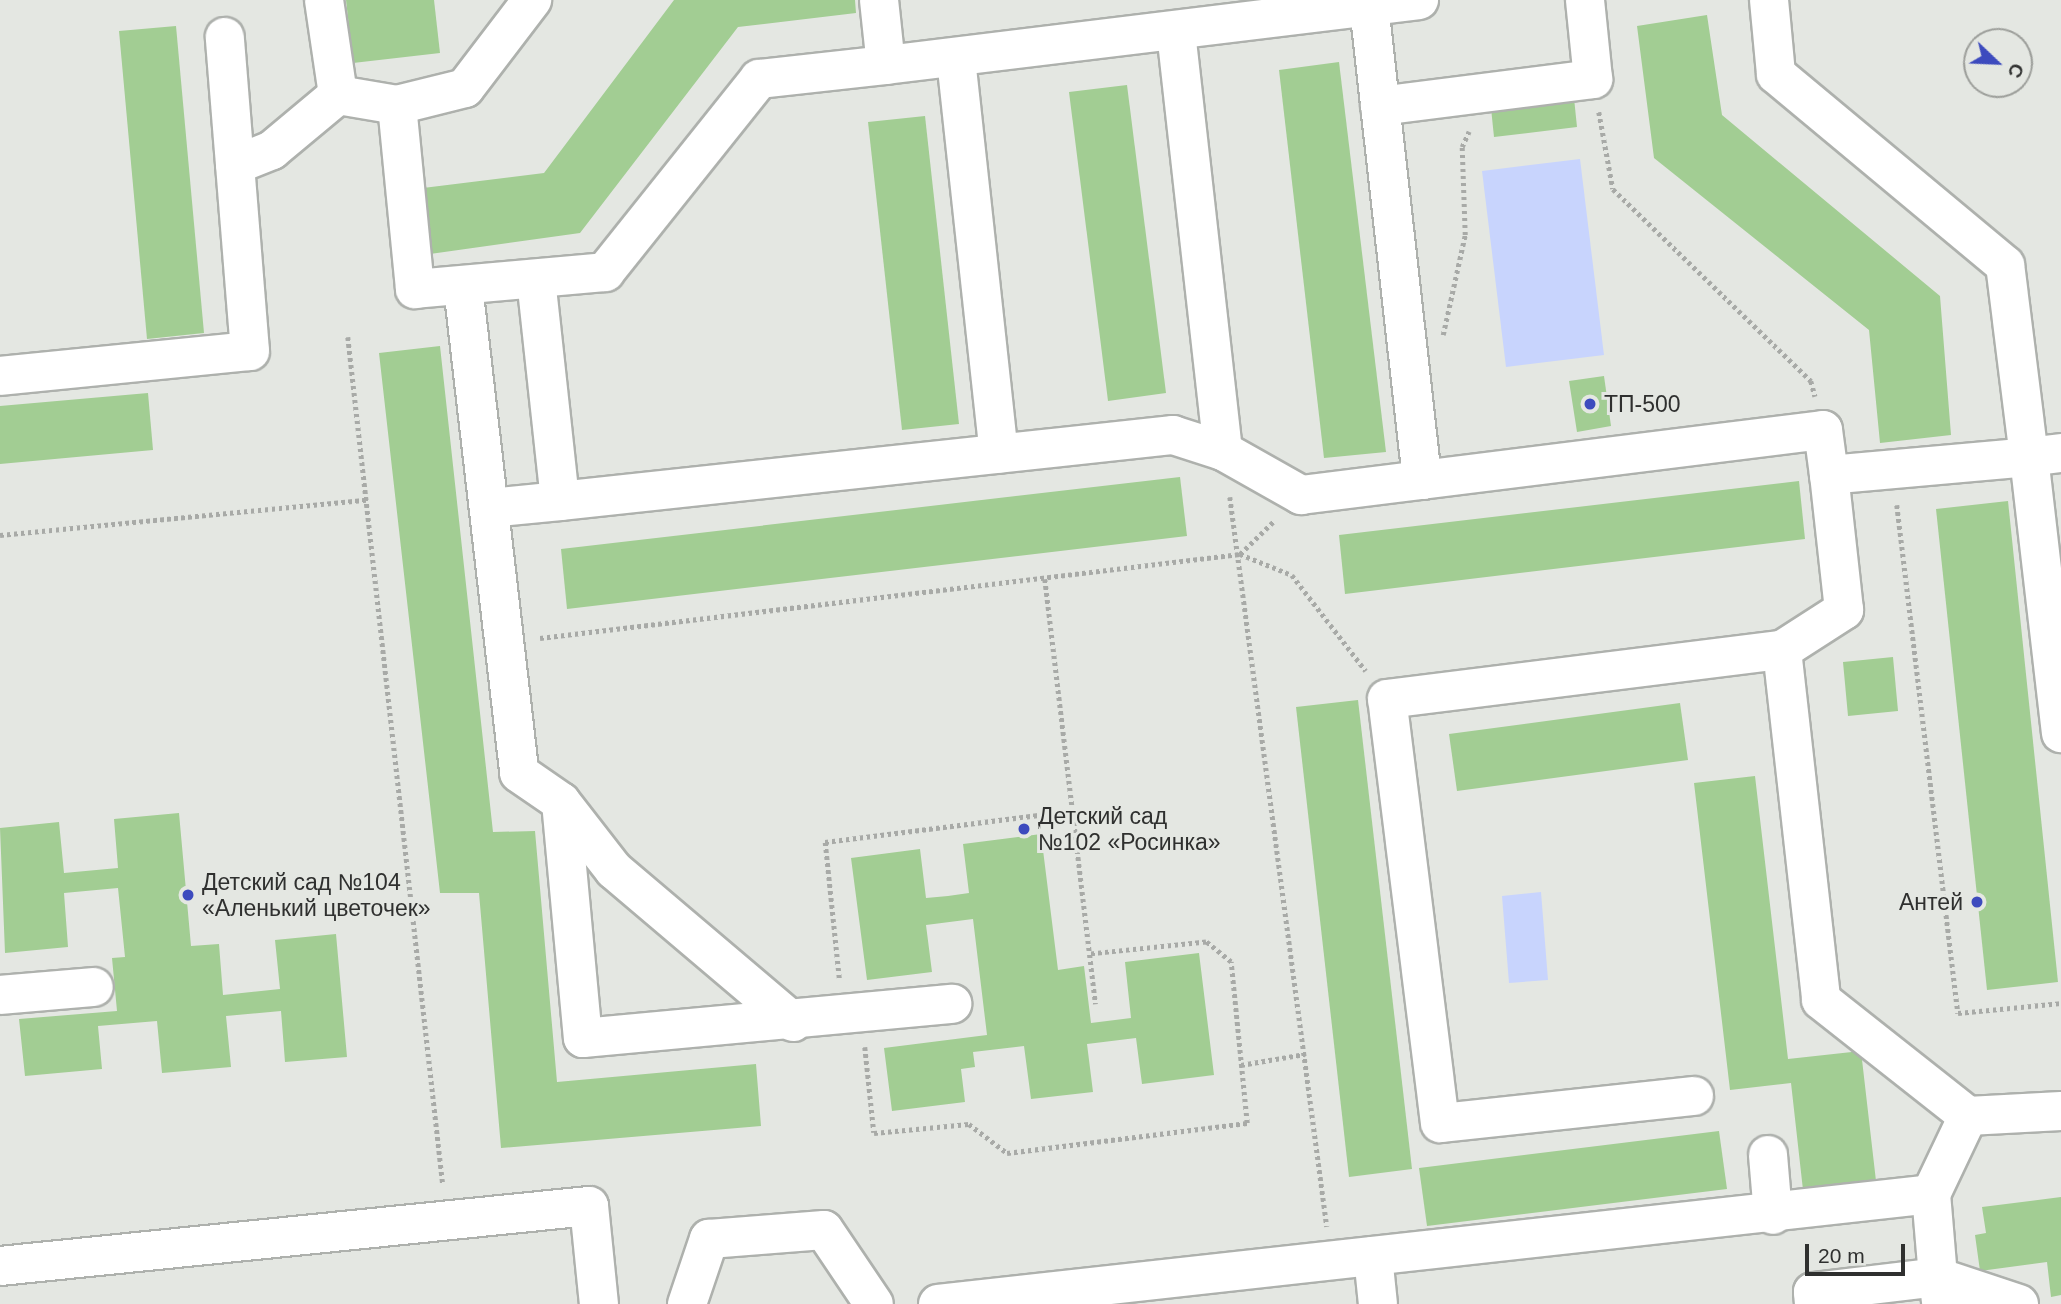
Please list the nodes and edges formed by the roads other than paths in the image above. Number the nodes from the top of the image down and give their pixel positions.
1 (324, 0) edge
2 (532, 0) edge
3 (879, 0) edge
4 (1419, 0) edge
5 (1585, 0) edge
6 (1769, 0) edge
7 (1369, 6) junction
8 (505, 17) edge
9 (1175, 31) junction
10 (225, 37) dead end
11 (956, 58) junction
12 (886, 65) junction
13 (338, 95) junction
14 (397, 105) junction
15 (1380, 106) junction
16 (235, 164) junction
17 (536, 279) junction
18 (463, 286) junction
19 (0, 376) edge
20 (1223, 451) junction
21 (999, 454) junction
22 (2045, 455) edge
23 (1829, 475) junction
24 (1422, 480) junction
25 (560, 501) junction
26 (489, 508) junction
27 (1782, 650) junction
28 (2061, 733) edge
29 (561, 802) junction
30 (94, 988) dead end
31 (0, 995) edge
32 (952, 1004) dead end
33 (793, 1022) junction
34 (1694, 1096) dead end
35 (2061, 1111) edge
36 (1968, 1116) junction
37 (1768, 1155) dead end
38 (1931, 1194) junction
39 (1773, 1215) junction
40 (1373, 1256) junction
41 (0, 1266) edge
42 (1939, 1291) edge
43 (599, 1304) edge
44 (687, 1304) edge
45 (874, 1304) edge
46 (938, 1304) edge
47 (1378, 1304) edge
48 (1814, 1304) edge
49 (2020, 1304) edge

1 - 13 lane
2 - 8 lane
3 - 12 lane
4 - 7 lane
5 - 15 lane
6 - 22 lane
7 - 9 lane
7 - 15 lane
8 - 14 lane
9 - 11 lane
9 - 20 lane
10 - 16 lane
11 - 12 lane
11 - 21 lane
12 - 17 lane
13 - 14 lane
13 - 16 lane
14 - 18 lane
15 - 24 lane
16 - 19 lane
17 - 18 lane
17 - 25 lane
18 - 26 lane
20 - 21 lane
20 - 24 lane
21 - 25 lane
22 - 23 lane
22 - 28 lane
23 - 24 lane
23 - 27 lane
25 - 26 lane
26 - 29 lane
27 - 34 lane
27 - 36 lane
29 - 33 lane
29 - 33 lane
30 - 31 lane
32 - 33 lane
35 - 36 lane
36 - 38 lane
37 - 39 lane
38 - 39 lane
38 - 42 lane
39 - 40 lane
40 - 46 lane
40 - 47 lane
41 - 43 lane
42 - 48 lane
42 - 49 lane
44 - 45 lane

